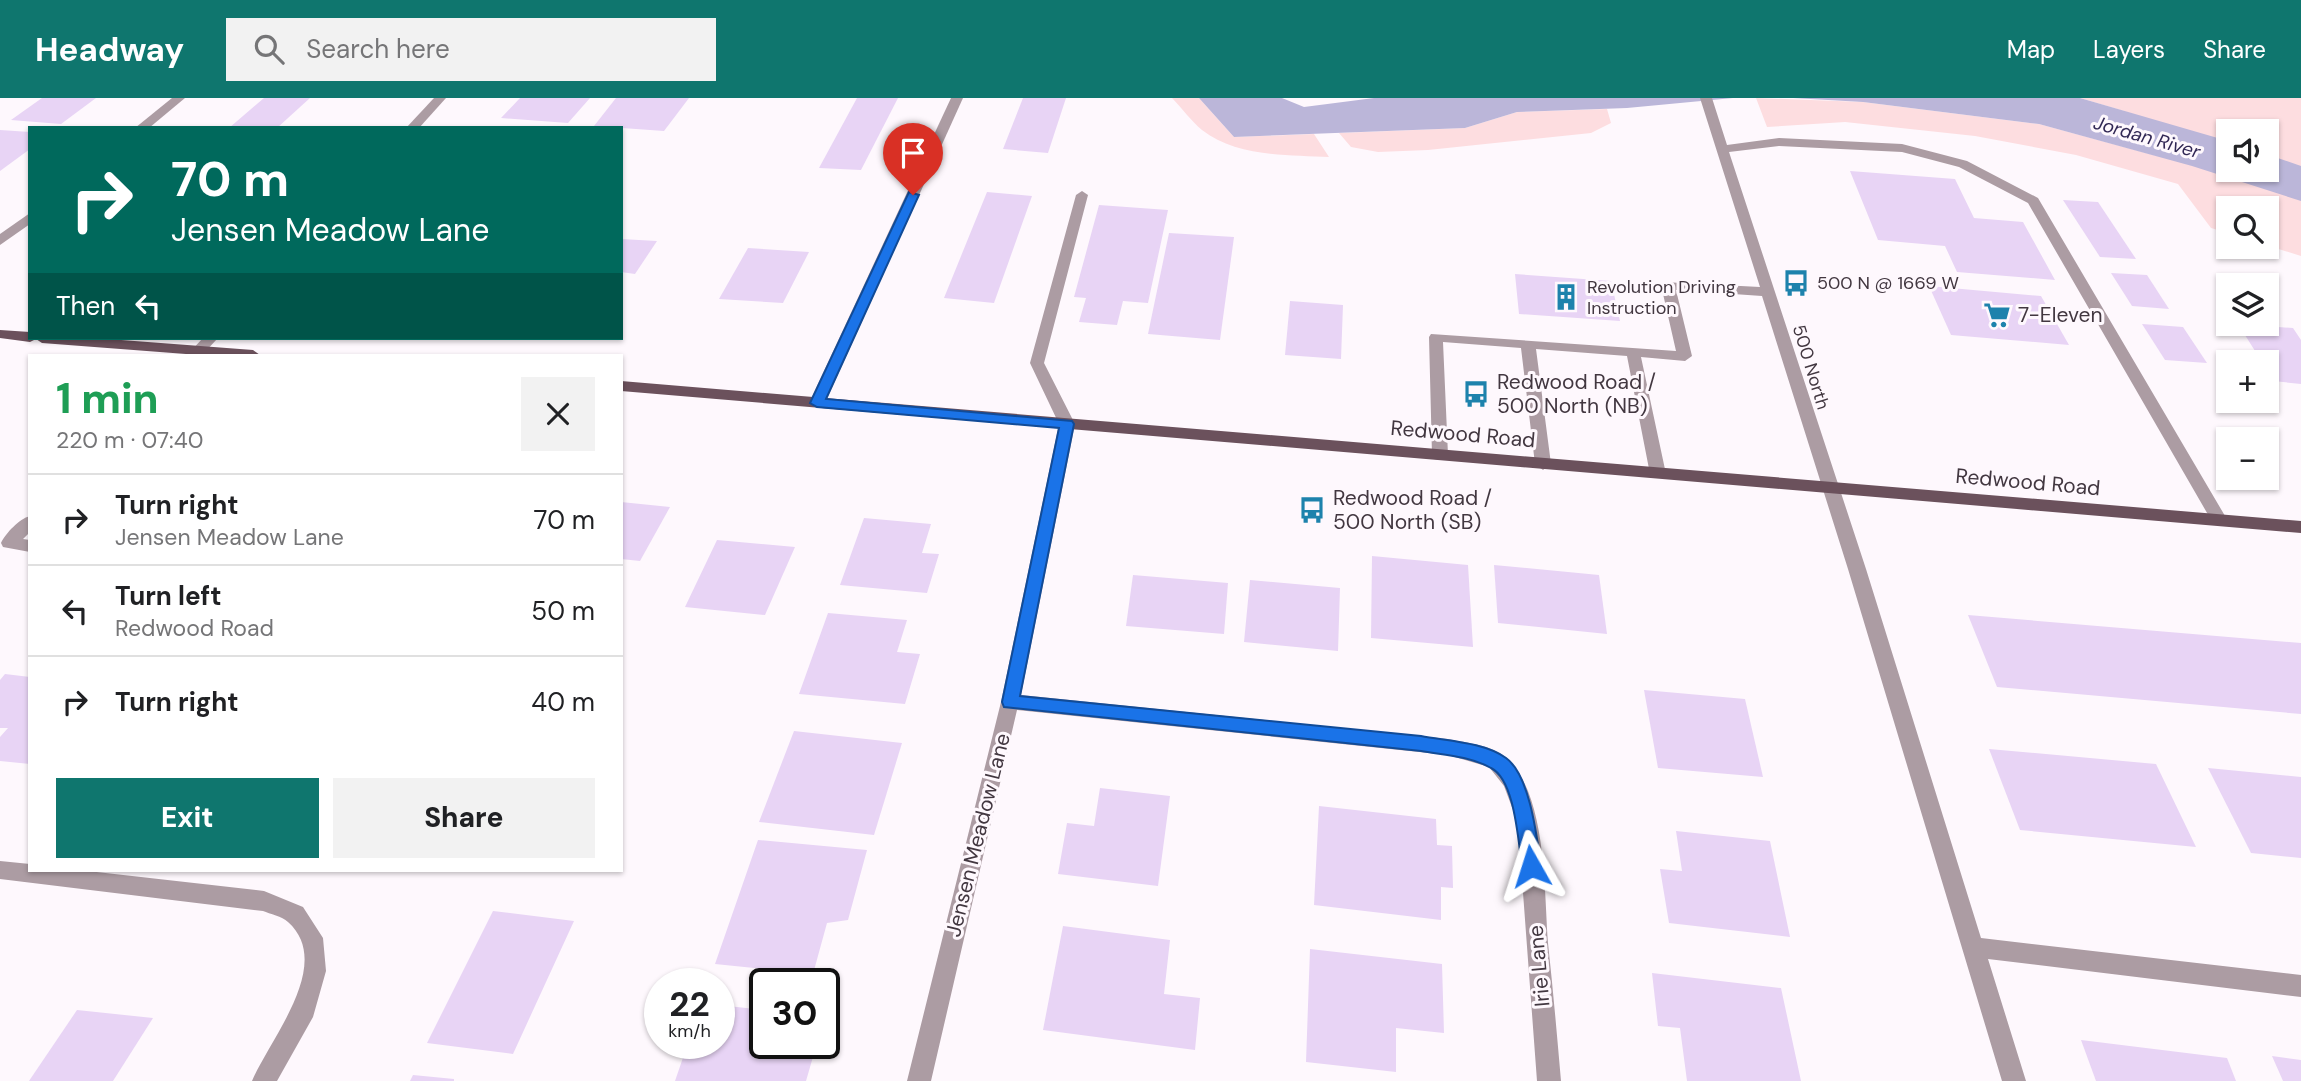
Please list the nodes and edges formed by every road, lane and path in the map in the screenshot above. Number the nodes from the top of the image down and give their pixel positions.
1 (178, 98) edge
2 (440, 98) edge
3 (957, 98) edge
4 (1706, 98) edge
5 (143, 126) edge
6 (414, 126) edge
7 (1721, 149) junction
8 (1082, 195) dead end
9 (28, 219) edge
10 (0, 241) edge
11 (1768, 292) junction
12 (0, 334) edge
13 (28, 337) edge
14 (63, 340) edge
15 (209, 340) edge
16 (1528, 344) junction
17 (1633, 352) junction
18 (197, 353) edge
19 (225, 354) edge
20 (623, 386) edge
21 (817, 403) junction
22 (1067, 424) junction
23 (1440, 455) junction
24 (1543, 464) junction
25 (1658, 474) junction
26 (1830, 488) junction
27 (2220, 521) junction
28 (28, 524) edge
29 (2301, 527) edge
30 (28, 546) edge
31 (1010, 702) junction
32 (0, 870) edge
33 (1972, 947) junction
34 (2301, 986) edge
35 (264, 1081) edge
36 (919, 1081) edge
37 (1549, 1081) edge
38 (2014, 1081) edge

1 - 5 street
2 - 6 street
3 - 21 street
4 - 7 street, 500 North
7 - 11 street, 500 North
7 - 27 street
8 - 22 street
9 - 10 street
11 - 17 street
11 - 26 street, 500 North
12 - 13 main road
14 - 18 main road
15 - 18 street
16 - 17 street
16 - 23 street
16 - 24 street
17 - 25 street
18 - 19 main road
20 - 21 main road, Redwood Road
21 - 22 main road, Redwood Road
22 - 23 main road, Redwood Road
22 - 31 street, Jensen Meadow Lane
23 - 24 main road, Redwood Road
24 - 25 main road, Redwood Road
25 - 26 main road, Redwood Road
26 - 27 main road, Redwood Road
26 - 33 street, 500 North
27 - 29 main road, Redwood Road
28 - 30 street
31 - 36 street, Jensen Meadow Lane
31 - 37 street, Irie Lane
32 - 35 street
33 - 34 street
33 - 38 street, 500 North

